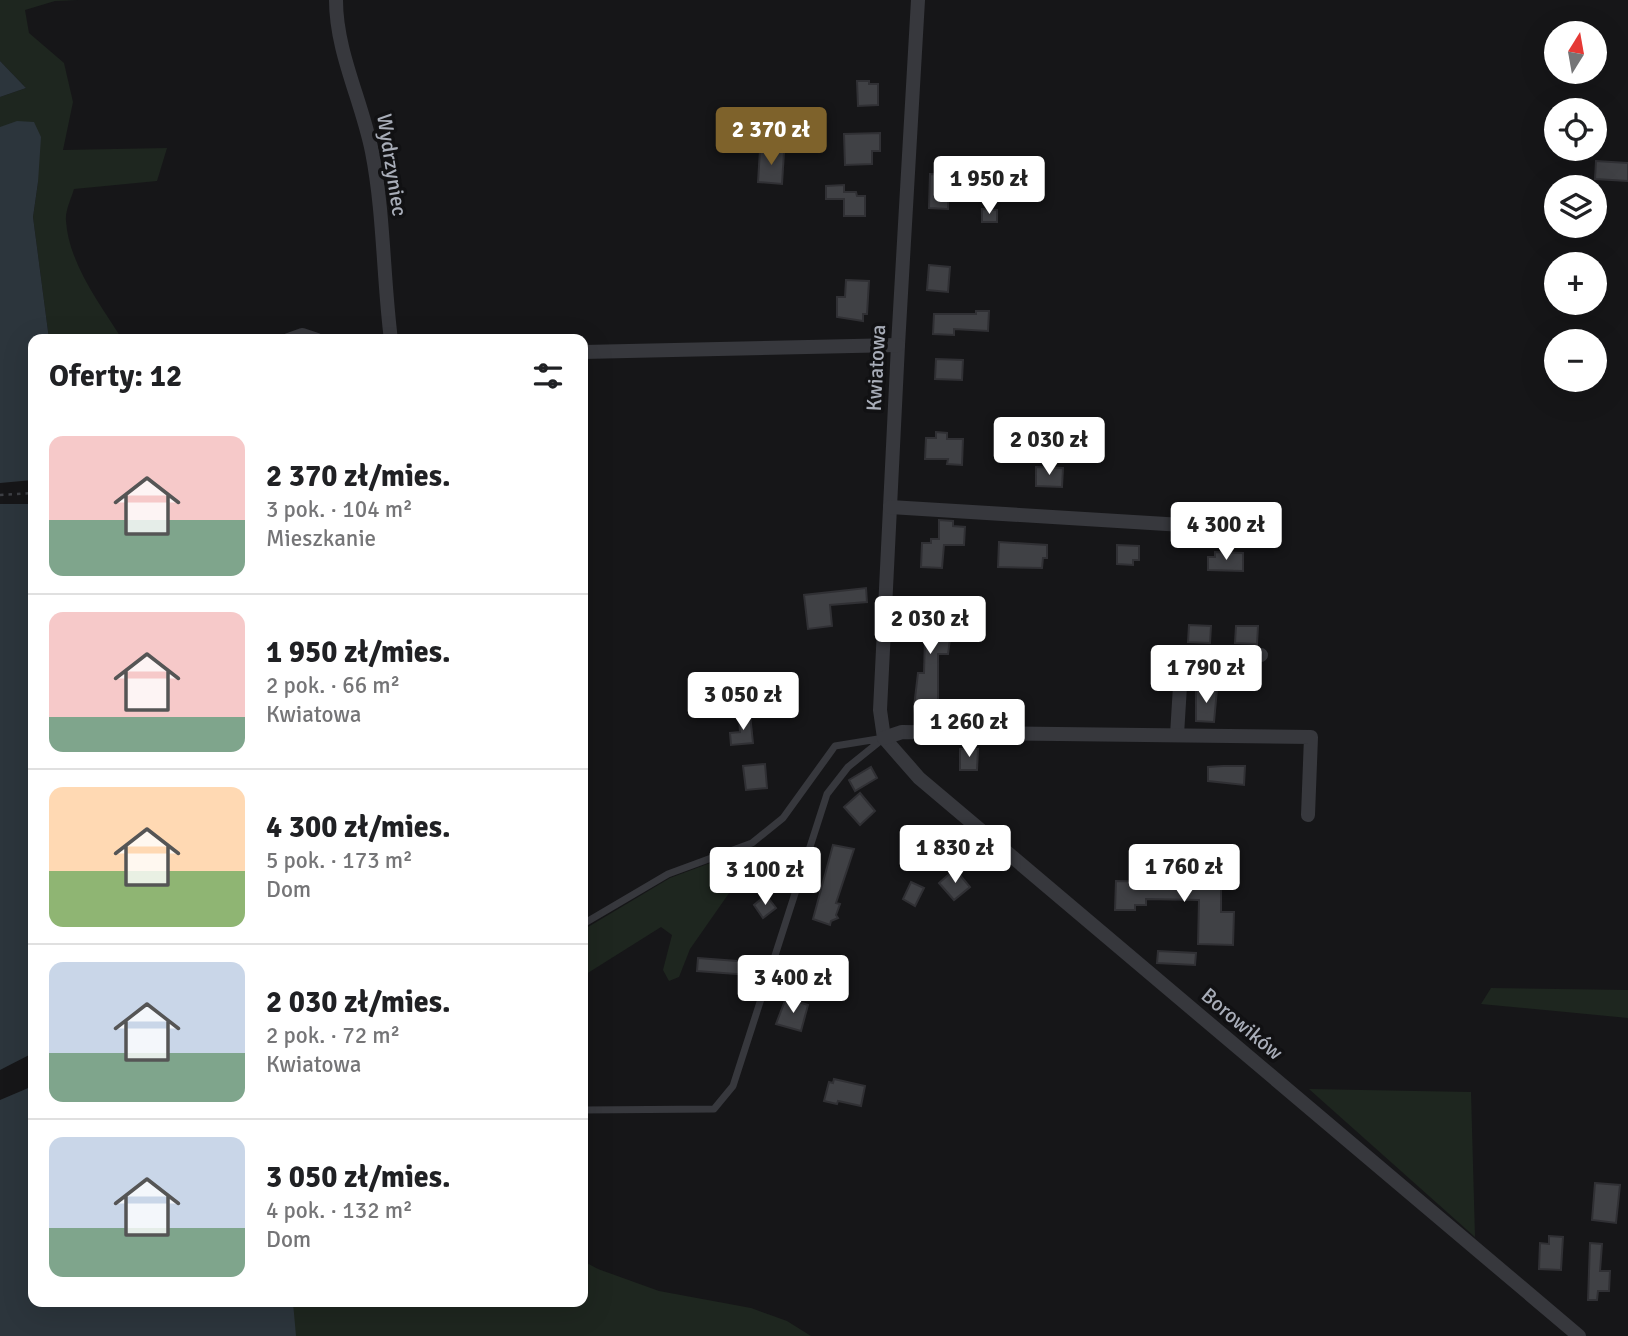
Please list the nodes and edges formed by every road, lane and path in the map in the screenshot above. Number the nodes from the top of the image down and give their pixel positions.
1 (336, 0) edge
2 (918, 0) edge
3 (390, 334) edge
4 (898, 345) junction
5 (588, 352) edge
6 (28, 494) edge
7 (0, 495) edge
8 (890, 507) junction
9 (1215, 527) dead end
10 (1261, 655) dead end
11 (1177, 735) junction
12 (884, 738) junction
13 (1308, 815) dead end
14 (588, 921) edge
15 (588, 1110) edge
16 (1579, 1336) edge

1 - 3 street, Wydrzyniec
2 - 4 street, Kwiatowa
4 - 5 street
4 - 8 street, Kwiatowa
6 - 7 path
8 - 9 street
8 - 12 street, Kwiatowa
10 - 11 street
11 - 12 street
11 - 13 street
12 - 14 lane
12 - 15 lane
12 - 16 street, Borowików

